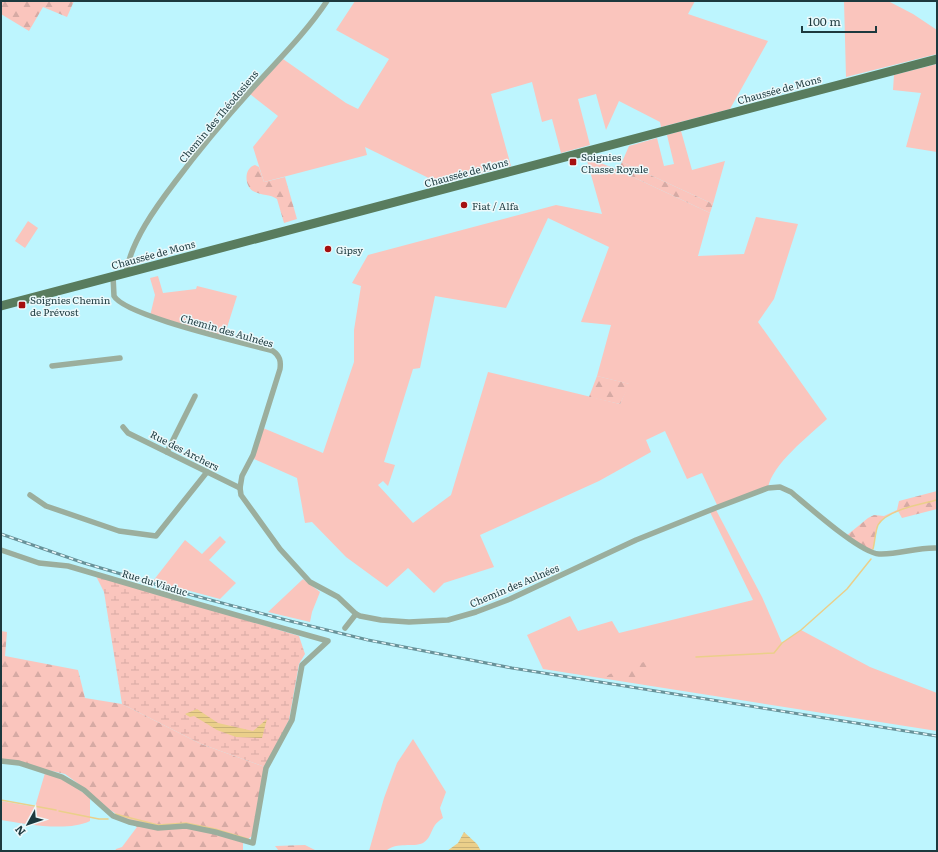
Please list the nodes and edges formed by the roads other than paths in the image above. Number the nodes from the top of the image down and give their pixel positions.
1 (327, 1) edge
2 (937, 59) edge
3 (126, 273) junction
4 (113, 276) junction
5 (1, 306) edge
6 (120, 358) dead end
7 (52, 366) dead end
8 (194, 396) dead end
9 (123, 428) dead end
10 (167, 452) junction
11 (207, 472) junction
12 (240, 488) junction
13 (30, 495) dead end
14 (937, 548) edge
15 (1, 550) edge
16 (356, 614) junction
17 (346, 628) dead end
18 (1, 761) edge

1 - 3 street, Chemin des Théodosiens
2 - 3 main road, Chaussée de Mons
3 - 4 main road, Chaussée de Mons
4 - 5 main road, Chaussée de Mons
4 - 12 street, Chemin des Aulnées
6 - 7 street
8 - 10 street
9 - 10 street, Rue des Archers
10 - 11 street, Rue des Archers
11 - 12 street, Rue des Archers
11 - 13 street
12 - 16 street, Chemin des Aulnées
14 - 16 street, Chemin des Aulnées
15 - 18 street, Rue du Viaduc
16 - 17 street

